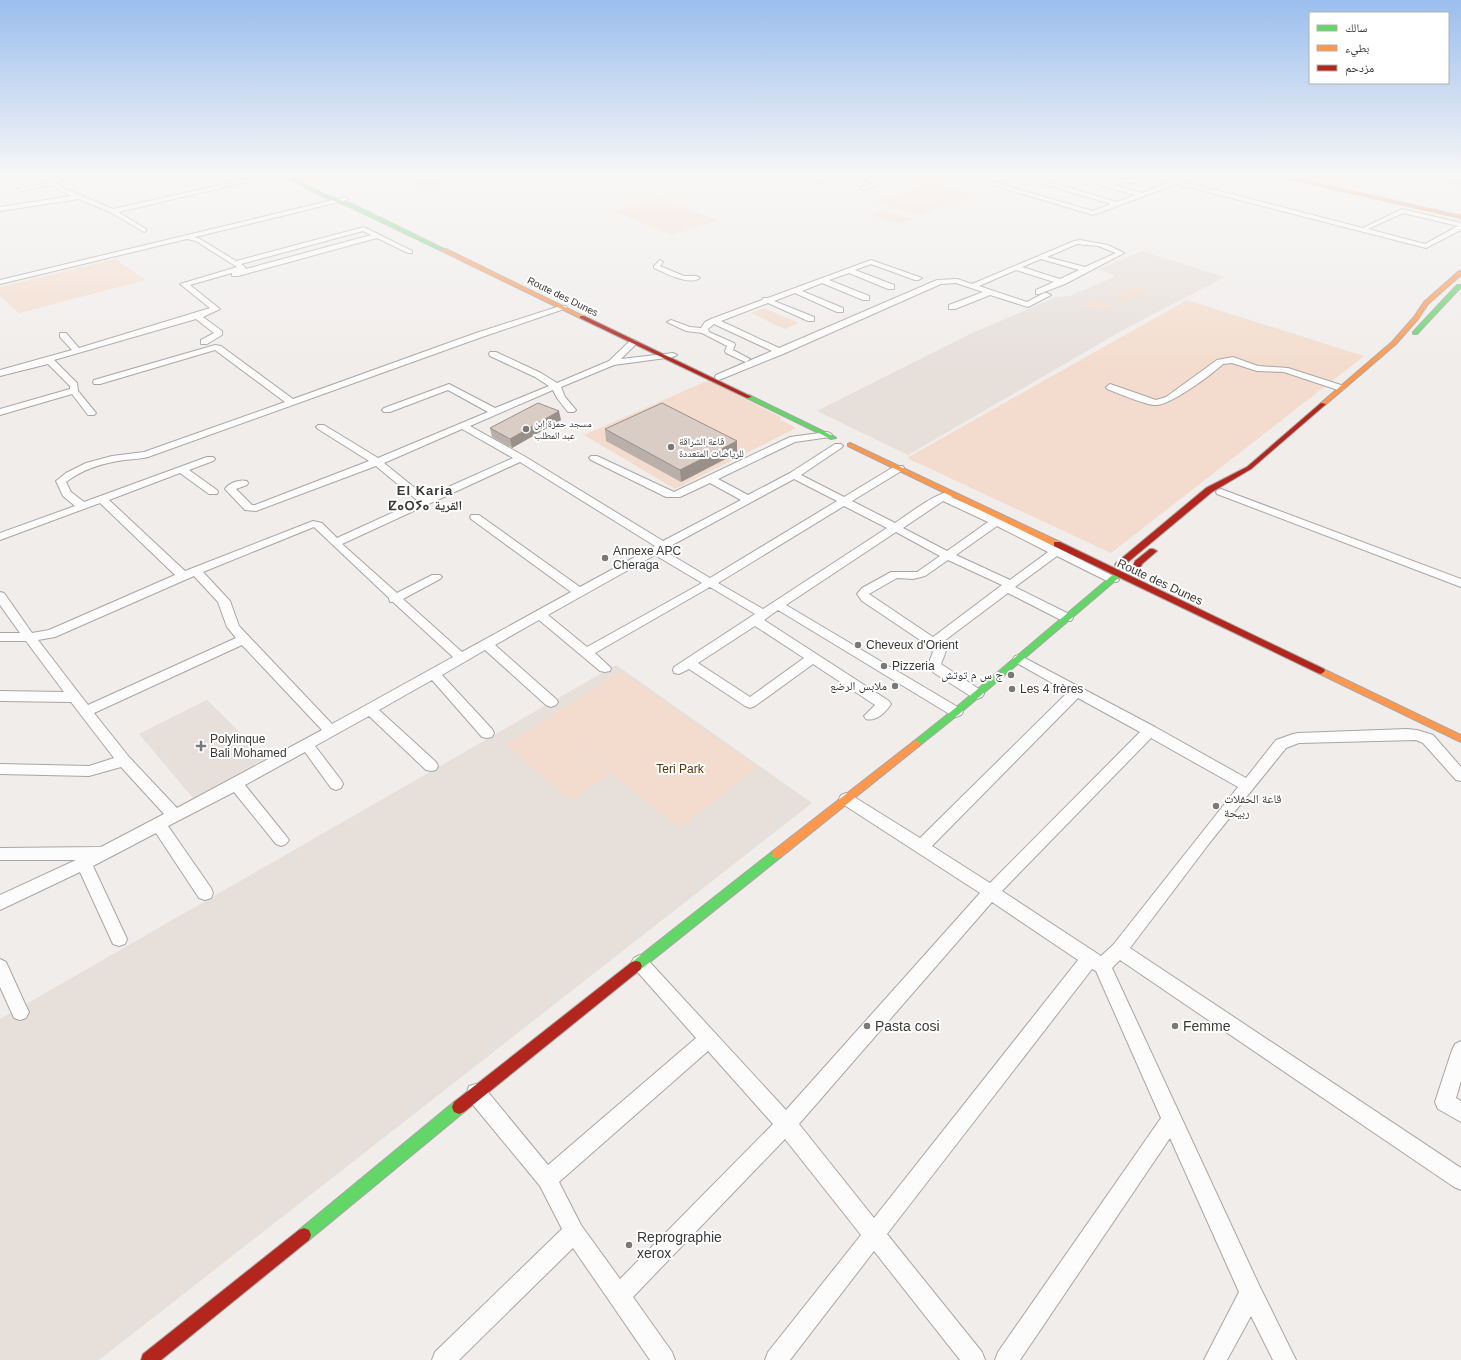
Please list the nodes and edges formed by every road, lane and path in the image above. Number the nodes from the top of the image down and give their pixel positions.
1 (181, 238) edge
2 (192, 238) edge
3 (327, 238) edge
4 (367, 238) edge
5 (381, 238) edge
6 (421, 238) edge
7 (422, 238) edge
8 (1402, 238) edge
9 (1404, 238) edge
10 (1441, 238) edge
11 (1428, 245) junction
12 (330, 248) junction
13 (410, 252) dead end
14 (343, 254) dead end
15 (1041, 257) junction
16 (236, 262) junction
17 (660, 262) dead end
18 (1017, 268) junction
19 (848, 270) junction
20 (1086, 270) junction
21 (1461, 272) edge
22 (696, 278) dead end
23 (918, 278) dead end
24 (822, 280) junction
25 (0, 282) edge
26 (1062, 282) junction
27 (1461, 285) edge
28 (973, 286) junction
29 (187, 287) junction
30 (891, 287) dead end
31 (794, 290) junction
32 (991, 292) junction
33 (1039, 292) dead end
34 (1047, 295) dead end
35 (866, 298) dead end
36 (766, 300) junction
37 (952, 307) dead end
38 (563, 308) junction
39 (840, 310) dead end
40 (197, 316) junction
41 (812, 320) dead end
42 (714, 321) junction
43 (671, 322) dead end
44 (63, 335) dead end
45 (706, 335) junction
46 (204, 342) dead end
47 (634, 342) junction
48 (77, 351) junction
49 (729, 351) junction
50 (780, 352) junction
51 (493, 354) dead end
52 (721, 354) dead end
53 (668, 356) junction
54 (746, 359) dead end
55 (43, 361) junction
56 (612, 363) junction
57 (0, 373) edge
58 (719, 377) junction
59 (98, 382) dead end
60 (556, 386) junction
61 (1110, 386) dead end
62 (1341, 388) junction
63 (74, 391) junction
64 (292, 403) junction
65 (387, 410) dead end
66 (571, 410) dead end
67 (0, 412) edge
68 (494, 412) junction
69 (91, 413) dead end
70 (463, 426) junction
71 (321, 427) dead end
72 (841, 439) junction
73 (521, 458) junction
74 (594, 458) dead end
75 (210, 459) dead end
76 (377, 462) junction
77 (899, 468) junction
78 (182, 470) junction
79 (794, 475) junction
80 (710, 479) junction
81 (244, 483) dead end
82 (213, 492) dead end
83 (947, 495) junction
84 (1218, 495) joint
85 (102, 499) junction
86 (749, 500) junction
87 (424, 501) junction
88 (844, 502) junction
89 (83, 507) junction
90 (475, 517) dead end
91 (996, 521) junction
92 (895, 528) junction
93 (0, 537) edge
94 (335, 543) junction
95 (1162, 543) dead end
96 (659, 548) junction
97 (1056, 551) junction
98 (947, 555) junction
99 (1119, 565) junction
100 (196, 571) junction
101 (1134, 572) junction
102 (183, 576) junction
103 (436, 577) dead end
104 (1115, 578) junction
105 (711, 582) junction
106 (1461, 583) edge
107 (1009, 586) junction
108 (579, 592) junction
109 (0, 596) edge
110 (394, 599) junction
111 (778, 605) junction
112 (540, 614) junction
113 (759, 617) junction
114 (1068, 618) junction
115 (0, 637) edge
116 (29, 637) junction
117 (244, 639) junction
118 (933, 642) junction
119 (486, 644) junction
120 (586, 653) junction
121 (461, 658) junction
122 (813, 658) junction
123 (1019, 659) junction
124 (605, 668) dead end
125 (434, 674) junction
126 (1077, 691) junction
127 (977, 694) junction
128 (0, 696) edge
129 (75, 697) junction
130 (551, 702) dead end
131 (370, 709) junction
132 (86, 712) junction
133 (956, 712) junction
134 (1432, 715) dead end
135 (871, 716) dead end
136 (1150, 730) junction
137 (331, 731) junction
138 (487, 733) dead end
139 (1461, 739) edge
140 (307, 744) junction
141 (124, 761) junction
142 (431, 766) dead end
143 (0, 769) edge
144 (1461, 776) edge
145 (236, 784) junction
146 (336, 784) dead end
147 (1247, 785) junction
148 (846, 799) junction
149 (174, 815) junction
150 (158, 824) junction
151 (282, 840) dead end
152 (921, 847) junction
153 (103, 853) junction
154 (0, 854) edge
155 (84, 864) junction
156 (991, 892) junction
157 (205, 893) dead end
158 (0, 903) edge
159 (118, 939) dead end
160 (1119, 950) junction
161 (1096, 962) junction
162 (640, 963) junction
163 (0, 966) edge
164 (20, 1012) dead end
165 (708, 1039) junction
166 (1461, 1050) edge
167 (476, 1093) junction
168 (1461, 1112) edge
169 (1172, 1119) junction
170 (786, 1124) junction
171 (547, 1179) junction
172 (1461, 1180) edge
173 (574, 1232) junction
174 (875, 1235) junction
175 (1252, 1293) junction
176 (620, 1295) junction
177 (149, 1360) edge
178 (443, 1360) edge
179 (664, 1360) edge
180 (776, 1360) edge
181 (974, 1360) edge
182 (1006, 1360) edge
183 (1215, 1360) edge
184 (1285, 1360) edge

1 - 25 street
2 - 16 street
3 - 16 street
4 - 12 street
5 - 13 street
6 - 38 main road, Route des Dunes
7 - 53 main road, Route des Dunes
8 - 11 street
9 - 11 street
10 - 11 street
12 - 14 street
12 - 29 street
15 - 18 street
15 - 20 street
15 - 20 street
16 - 29 street
17 - 22 street
18 - 26 street
18 - 28 street
19 - 23 street
19 - 24 street
19 - 30 street
20 - 26 street
21 - 62 main road
24 - 31 street
24 - 35 street
26 - 33 street
27 - 84 main road
28 - 32 street
28 - 50 street
29 - 40 street
31 - 36 street
31 - 39 street
32 - 34 street
32 - 37 street
36 - 41 street
36 - 42 street
38 - 47 main road, Route des Dunes
38 - 64 street
40 - 46 street
40 - 48 street
42 - 45 street
42 - 50 street
43 - 45 street
44 - 48 street
45 - 49 street
47 - 53 main road, Route des Dunes
47 - 56 street
48 - 55 street
49 - 52 street
49 - 54 street
50 - 58 street
51 - 60 street
53 - 56 street
53 - 58 main road, Route des Dunes
53 - 72 main road, Route des Dunes
55 - 57 street
55 - 63 street
56 - 60 street
58 - 72 main road, Route des Dunes
59 - 64 street
60 - 66 street
60 - 68 street
61 - 62 street
62 - 99 main road
63 - 67 street
63 - 69 street
64 - 89 street
65 - 68 street
68 - 70 street
70 - 73 street
70 - 76 street
71 - 76 street
72 - 77 main road, Route des Dunes
72 - 79 street
72 - 80 street
72 - 99 main road, Route des Dunes
73 - 87 street
73 - 96 street
74 - 80 street
75 - 78 street
76 - 81 street
76 - 87 street
77 - 83 main road, Route des Dunes
77 - 88 street
78 - 82 street
78 - 85 street
79 - 86 street
79 - 88 street
80 - 86 street
83 - 91 street
83 - 92 street
83 - 104 main road, Route des Dunes
84 - 106 street
85 - 89 street
85 - 102 street
86 - 96 street
87 - 94 street
88 - 92 street
88 - 105 street
89 - 93 street
90 - 108 street
91 - 97 street
91 - 98 street
92 - 98 street
92 - 111 street
94 - 100 street
94 - 110 street
95 - 101 main road
96 - 105 street
96 - 108 street
97 - 104 street
97 - 107 street
98 - 107 street
98 - 118 street
99 - 101 main road, Route des Dunes
100 - 102 street
100 - 117 street
101 - 134 main road, Route des Dunes
102 - 116 street
103 - 110 street
104 - 114 main road
104 - 139 main road, Route des Dunes
105 - 113 street
105 - 120 street
107 - 114 street
107 - 118 street
108 - 112 street
109 - 116 street
110 - 121 street
111 - 113 street
111 - 133 street
112 - 119 street
112 - 120 street
113 - 122 street
113 - 122 street
114 - 123 main road
115 - 116 street
116 - 129 street
117 - 132 street
117 - 137 street
118 - 127 street
119 - 121 street
119 - 130 street
120 - 124 street
121 - 125 street
122 - 135 street
123 - 126 street
123 - 127 main road
125 - 131 street
125 - 138 street
126 - 136 street
126 - 152 street
127 - 133 main road
128 - 129 street
129 - 132 street
131 - 137 street
131 - 142 street
132 - 141 street
133 - 148 main road
136 - 147 street
136 - 156 street
137 - 140 street
140 - 145 street
140 - 146 street
141 - 143 street
141 - 149 street
144 - 147 street
145 - 149 street
145 - 151 street
147 - 160 street
148 - 152 street
148 - 162 main road
149 - 150 street
150 - 153 street
150 - 157 street
152 - 156 street
153 - 154 street
153 - 155 street
155 - 158 street
155 - 159 street
156 - 161 street
156 - 170 street
160 - 161 street
160 - 172 street
161 - 169 street
161 - 174 street
162 - 165 street
162 - 167 main road
163 - 164 street
165 - 170 street
165 - 171 street
166 - 168 street
167 - 171 street
167 - 177 main road
169 - 175 street
169 - 182 street
170 - 174 street
170 - 176 street
171 - 173 street
173 - 176 street
173 - 178 street
174 - 180 street
174 - 181 street
175 - 183 street
175 - 184 street
176 - 179 street

